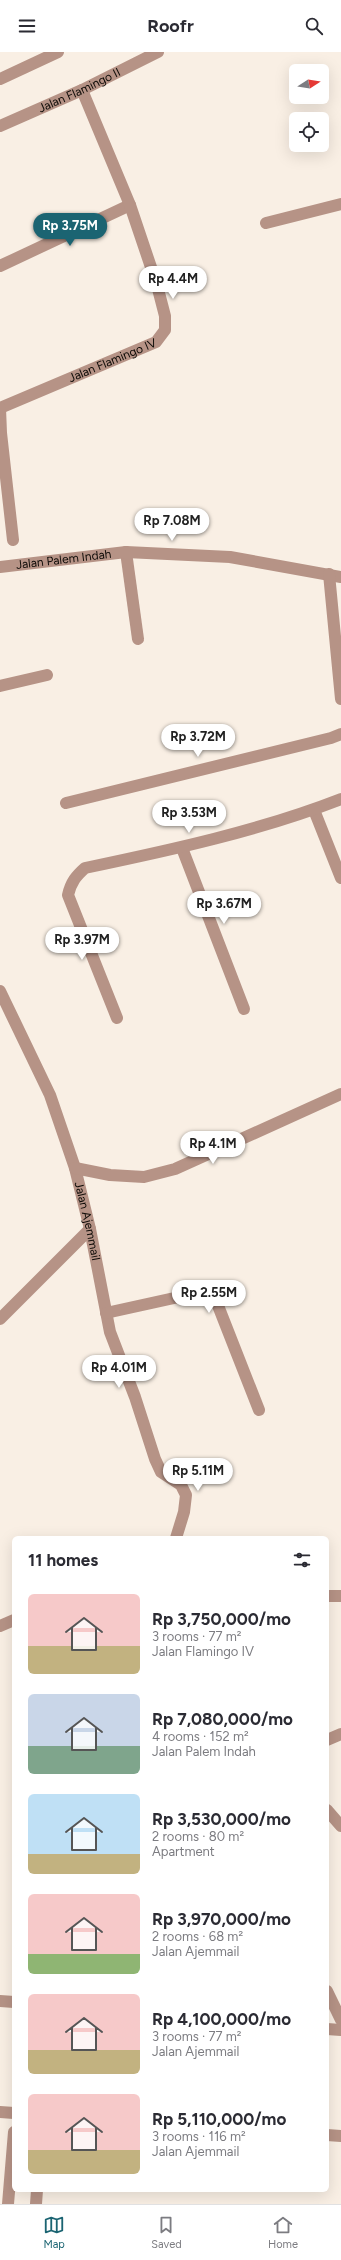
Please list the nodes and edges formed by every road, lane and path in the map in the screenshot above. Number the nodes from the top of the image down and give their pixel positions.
1 (58, 52) edge
2 (158, 52) edge
3 (37, 57) edge
4 (0, 79) edge
5 (82, 90) junction
6 (0, 126) edge
7 (341, 204) edge
8 (130, 205) junction
9 (266, 223) dead end
10 (0, 266) edge
11 (0, 408) edge
12 (0, 433) edge
13 (13, 540) dead end
14 (126, 552) junction
15 (0, 567) edge
16 (329, 574) junction
17 (341, 577) edge
18 (138, 639) dead end
19 (48, 675) dead end
20 (0, 686) edge
21 (341, 699) edge
22 (341, 734) edge
23 (341, 799) edge
24 (66, 803) dead end
25 (314, 810) junction
26 (182, 848) junction
27 (341, 878) edge
28 (0, 990) edge
29 (244, 1010) dead end
30 (117, 1018) dead end
31 (341, 1094) edge
32 (75, 1168) junction
33 (90, 1230) junction
34 (106, 1313) junction
35 (0, 1319) edge
36 (259, 1410) dead end
37 (177, 1536) edge
38 (329, 1596) edge
39 (341, 1596) edge
40 (12, 1621) edge
41 (0, 1626) edge
42 (341, 1734) edge
43 (329, 1739) edge
44 (329, 1812) edge
45 (341, 1826) edge
46 (329, 1995) edge
47 (0, 2001) edge
48 (12, 2002) edge
49 (341, 2020) edge
50 (329, 2028) edge
51 (341, 2030) edge
52 (0, 2112) edge
53 (12, 2113) edge
54 (329, 2135) edge
55 (341, 2136) edge
56 (12, 2156) edge
57 (37, 2192) edge
58 (8, 2204) edge
59 (36, 2204) edge

1 - 3 street
2 - 5 street, Jalan Flamingo II
3 - 4 street
5 - 6 street, Jalan Flamingo II
5 - 8 street, Jalan Flamingo IV
7 - 9 street
8 - 10 street
8 - 11 street, Jalan Flamingo IV
11 - 12 street
12 - 13 street
14 - 15 street, Jalan Palem Indah
14 - 16 street, Jalan Palem Indah
14 - 18 street
16 - 17 street, Jalan Palem Indah
16 - 21 street
19 - 20 street
22 - 24 street
23 - 25 street
25 - 26 street
25 - 27 street
26 - 29 street
26 - 30 street
28 - 32 street, Jalan Ajemmail
31 - 32 street
32 - 33 street, Jalan Ajemmail
33 - 34 street, Jalan Ajemmail
33 - 35 street
34 - 36 street
34 - 37 street, Jalan Ajemmail
38 - 39 street
40 - 41 street
42 - 43 street
44 - 45 street
46 - 49 street
47 - 48 street
50 - 51 street
52 - 53 street
54 - 55 street
56 - 58 street
57 - 59 street

